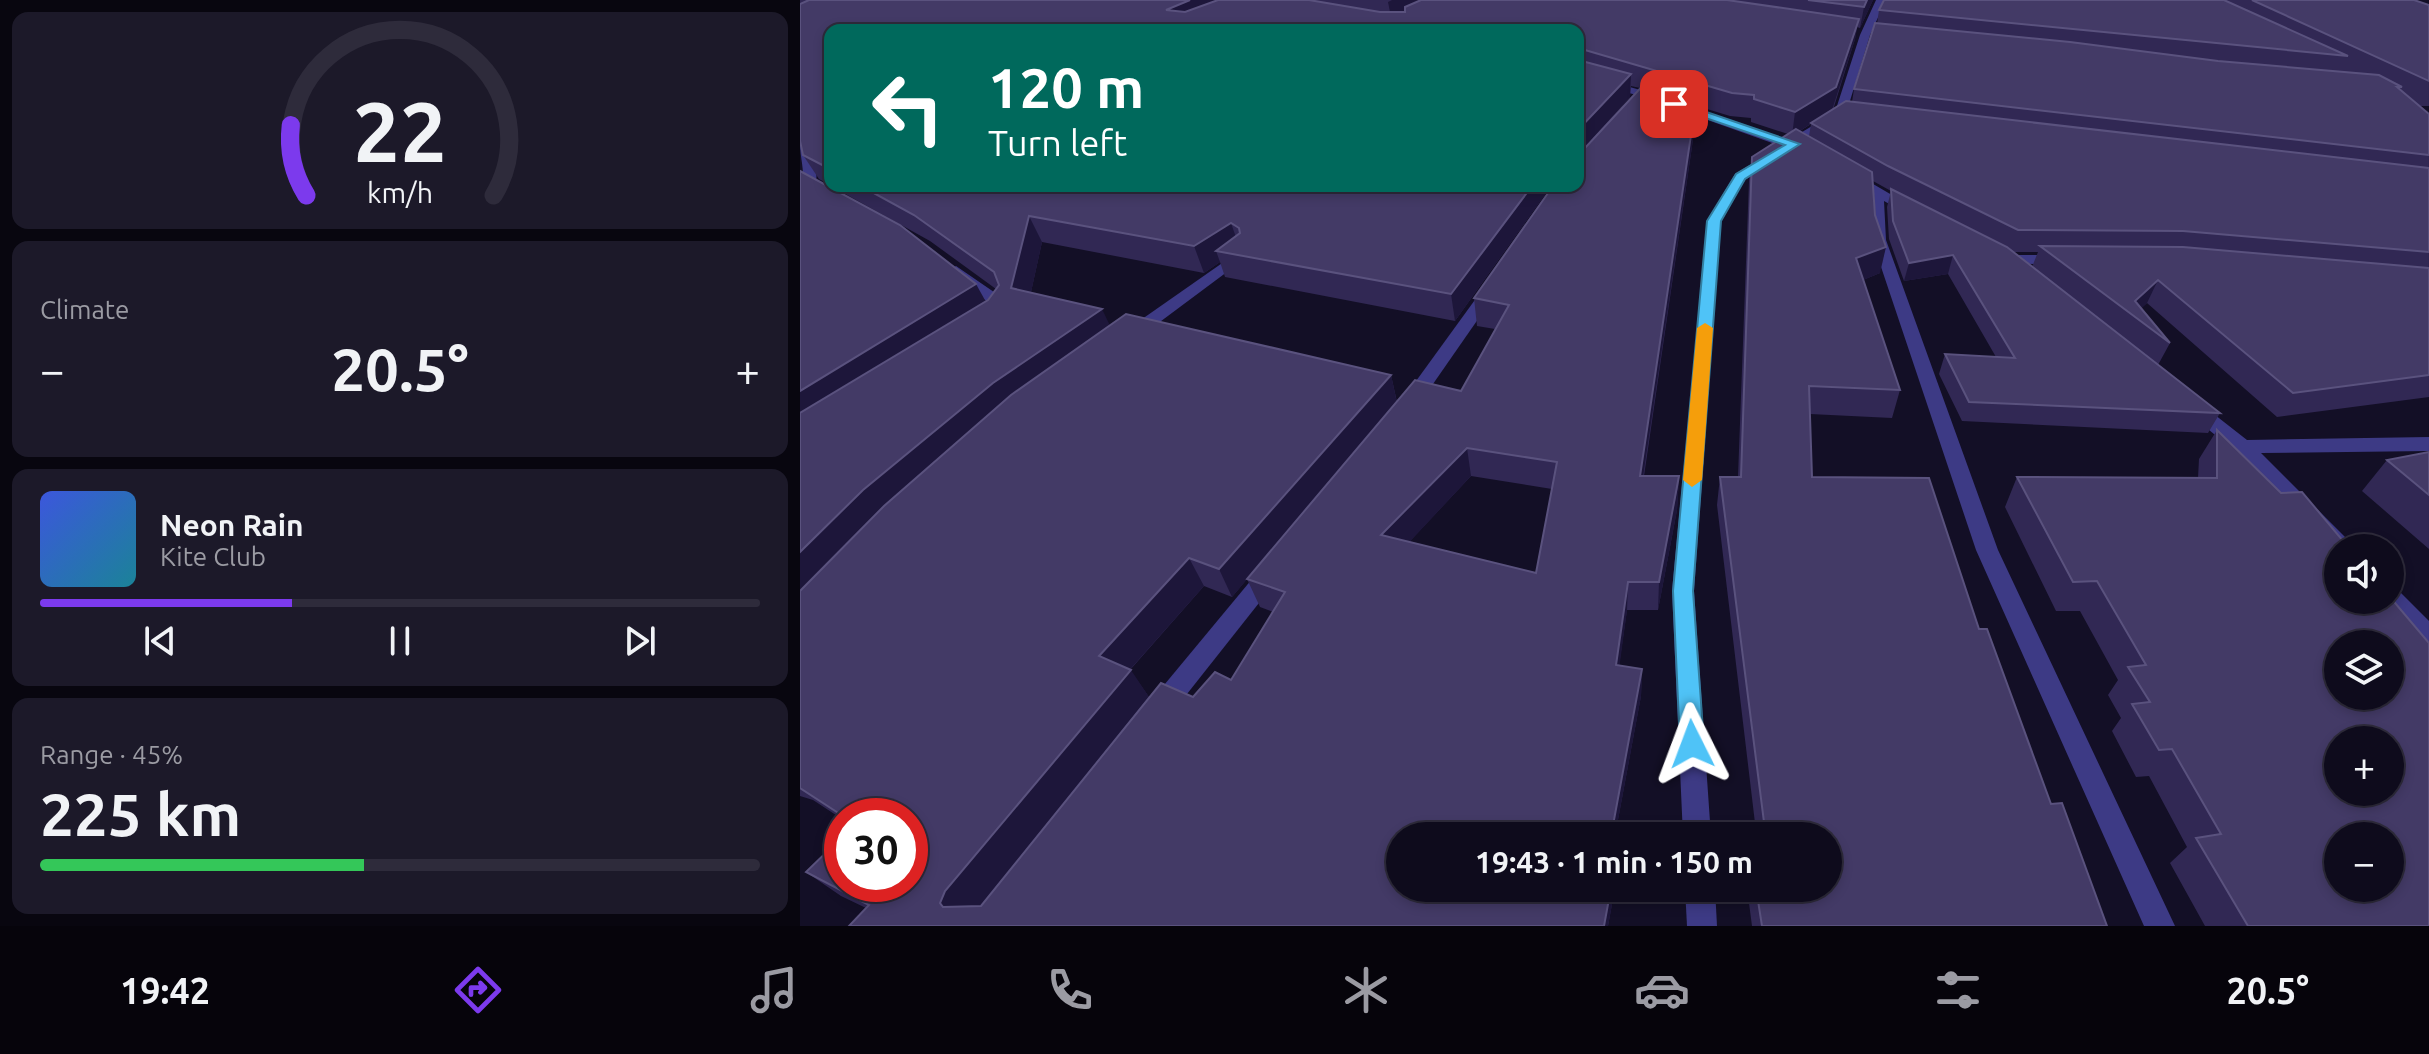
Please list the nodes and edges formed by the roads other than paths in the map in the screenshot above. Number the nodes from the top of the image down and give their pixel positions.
1 (1881, 0) edge
2 (1850, 32) edge
3 (1865, 35) junction
4 (1881, 36) edge
5 (1584, 78) edge
6 (1840, 114) junction
7 (1856, 116) edge
8 (1794, 144) junction
9 (800, 148) edge
10 (1818, 158) edge
11 (1842, 172) edge
12 (810, 174) edge
13 (824, 191) edge
14 (826, 192) edge
15 (1877, 193) junction
16 (835, 197) edge
17 (1929, 220) edge
18 (1238, 257) edge
19 (2082, 260) edge
20 (948, 264) edge
21 (1504, 271) edge
22 (2032, 280) edge
23 (983, 330) edge
24 (1109, 351) edge
25 (2181, 398) edge
26 (1400, 416) edge
27 (2429, 444) edge
28 (2243, 447) junction
29 (2328, 534) edge
30 (1281, 560) edge
31 (2404, 611) edge
32 (2429, 637) edge
33 (1143, 729) edge
34 (1696, 822) edge
35 (1701, 902) edge
36 (1702, 926) edge
37 (2160, 926) edge

1 - 3 street
2 - 3 street
3 - 4 street
3 - 6 street
5 - 8 street
6 - 7 street
6 - 8 street
8 - 10 street
8 - 34 street
9 - 12 street
11 - 15 street
12 - 13 street
14 - 16 street
15 - 17 street
15 - 37 street
18 - 24 street
19 - 22 street
20 - 23 street
21 - 26 street
25 - 28 street
27 - 28 street
28 - 29 street
30 - 33 street
31 - 32 street
35 - 36 street

